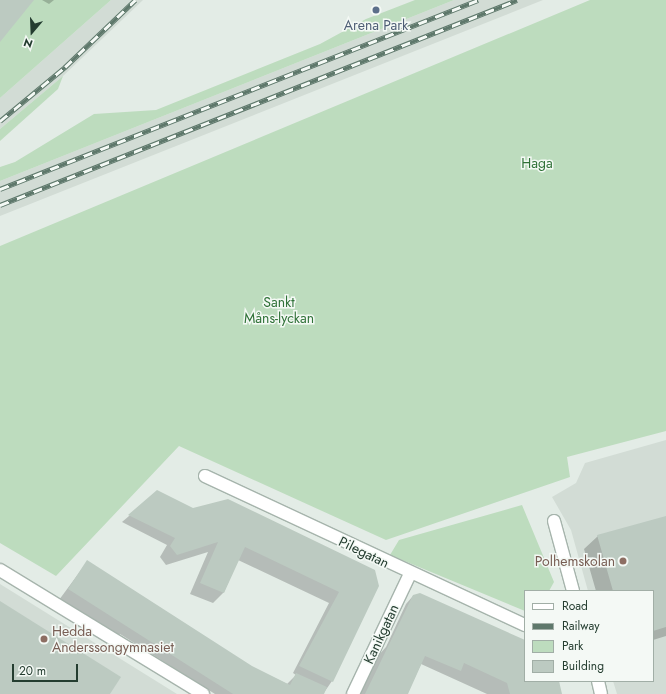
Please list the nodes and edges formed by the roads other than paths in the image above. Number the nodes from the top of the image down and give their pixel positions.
1 (206, 476) dead end
2 (554, 521) dead end
3 (0, 570) edge
4 (410, 574) junction
5 (573, 590) edge
6 (524, 624) edge
7 (598, 682) edge
8 (203, 694) edge
9 (352, 694) edge
10 (601, 694) edge

1 - 4 street, Pilegatan
2 - 5 street
3 - 8 street
4 - 6 street, Pilegatan
4 - 9 street, Kanikgatan
7 - 10 street

